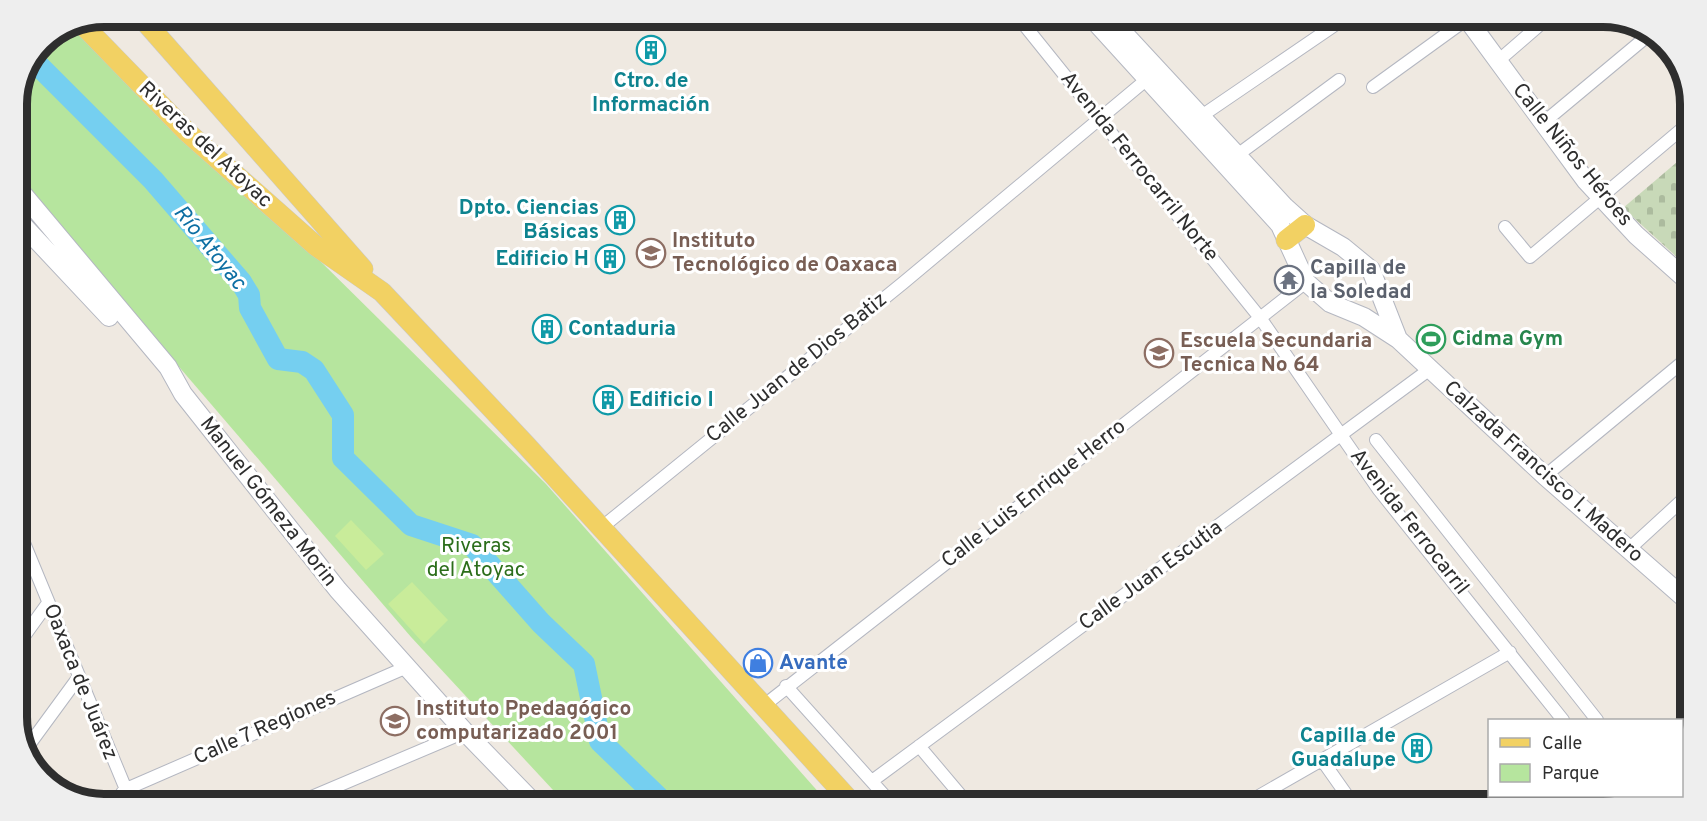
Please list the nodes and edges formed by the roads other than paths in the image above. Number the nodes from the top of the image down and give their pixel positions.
1 (150, 27) edge
2 (1026, 27) edge
3 (1102, 27) edge
4 (1116, 27) edge
5 (1332, 27) edge
6 (1454, 27) edge
7 (1473, 27) edge
8 (1537, 27) edge
9 (87, 29) edge
10 (1643, 39) edge
11 (1498, 61) junction
12 (1152, 75) junction
13 (1339, 80) dead end
14 (1373, 87) dead end
15 (1200, 117) junction
16 (1100, 119) junction
17 (1543, 123) junction
18 (1680, 131) edge
19 (1236, 156) junction
20 (27, 199) edge
21 (1602, 199) junction
22 (1305, 225) junction
23 (1505, 226) dead end
24 (27, 230) edge
25 (1286, 240) junction
26 (1680, 275) edge
27 (1306, 282) junction
28 (382, 292) junction
29 (1261, 319) junction
30 (1398, 339) junction
31 (1680, 364) edge
32 (1430, 369) junction
33 (183, 394) junction
34 (1341, 433) junction
35 (1376, 440) dead end
36 (1545, 476) junction
37 (1680, 502) edge
38 (602, 528) junction
39 (1628, 550) junction
40 (27, 554) edge
41 (1680, 594) edge
42 (48, 603) junction
43 (27, 632) edge
44 (1510, 652) junction
45 (406, 667) junction
46 (78, 678) junction
47 (786, 686) junction
48 (762, 707) junction
49 (1562, 719) edge
50 (1596, 719) edge
51 (465, 732) junction
52 (31, 742) edge
53 (919, 746) junction
54 (1322, 760) junction
55 (872, 781) junction
56 (124, 790) junction
57 (121, 794) edge
58 (126, 794) edge
59 (319, 794) edge
60 (525, 794) edge
61 (844, 794) edge
62 (883, 794) edge
63 (960, 794) edge
64 (1262, 794) edge
65 (1346, 794) edge

1 - 28 main road
2 - 16 street, Avenida Ferrocarril Norte
3 - 12 main road, Calzada Francisco I. Madero
4 - 12 main road, Calzada Francisco I. Madero
5 - 15 street
6 - 14 street
7 - 11 main road, Calle Niños Héroes
8 - 11 street
9 - 28 main road, Riveras del Atoyac
10 - 17 street
11 - 17 main road, Calle Niños Héroes
12 - 15 main road, Calzada Francisco I. Madero
12 - 16 street, Calle Juan de Dios Batiz
12 - 25 main road, Calzada Francisco I. Madero
13 - 19 street
15 - 19 main road, Calzada Francisco I. Madero
16 - 29 street, Avenida Ferrocarril Norte
16 - 38 street, Calle Juan de Dios Batiz
17 - 21 main road, Calle Niños Héroes
18 - 21 street
19 - 22 main road, Calzada Francisco I. Madero
20 - 33 main road, Manuel Gómeza Morin
21 - 23 street
21 - 26 main road, Calle Niños Héroes
22 - 25 main road
22 - 30 main road, Calzada Francisco I. Madero
24 - 33 main road
25 - 27 main road, Calzada Francisco I. Madero
27 - 29 street, Calle Luis Enrique Herro
27 - 30 main road, Calzada Francisco I. Madero
28 - 38 main road, Riveras del Atoyac
29 - 34 street, Avenida Ferrocarril
29 - 47 street, Calle Luis Enrique Herro
30 - 32 main road, Calzada Francisco I. Madero
31 - 36 street
32 - 34 street, Calle Juan Escutia
32 - 36 main road, Calzada Francisco I. Madero
33 - 45 main road, Manuel Gómeza Morin
34 - 44 street, Avenida Ferrocarril
34 - 53 street, Calle Juan Escutia
35 - 50 street
36 - 39 main road, Calzada Francisco I. Madero
37 - 39 street
38 - 48 main road, Riveras del Atoyac
39 - 41 main road, Calzada Francisco I. Madero
40 - 42 street, Oaxaca de Juárez
42 - 43 street
42 - 46 street, Oaxaca de Juárez
44 - 49 street, Avenida Ferrocarril
44 - 54 street
45 - 51 main road, Manuel Gómeza Morin
45 - 56 street, Calle 7 Regiones
46 - 52 street
46 - 56 street, Oaxaca de Juárez
47 - 48 street, Calle Luis Enrique Herro
47 - 55 street
48 - 61 main road, Riveras del Atoyac
51 - 59 street
51 - 60 main road, Manuel Gómeza Morin
53 - 55 street, Calle Juan Escutia
53 - 63 street
54 - 64 street
54 - 65 street
55 - 62 street
56 - 57 street
56 - 58 street, Oaxaca de Juárez

